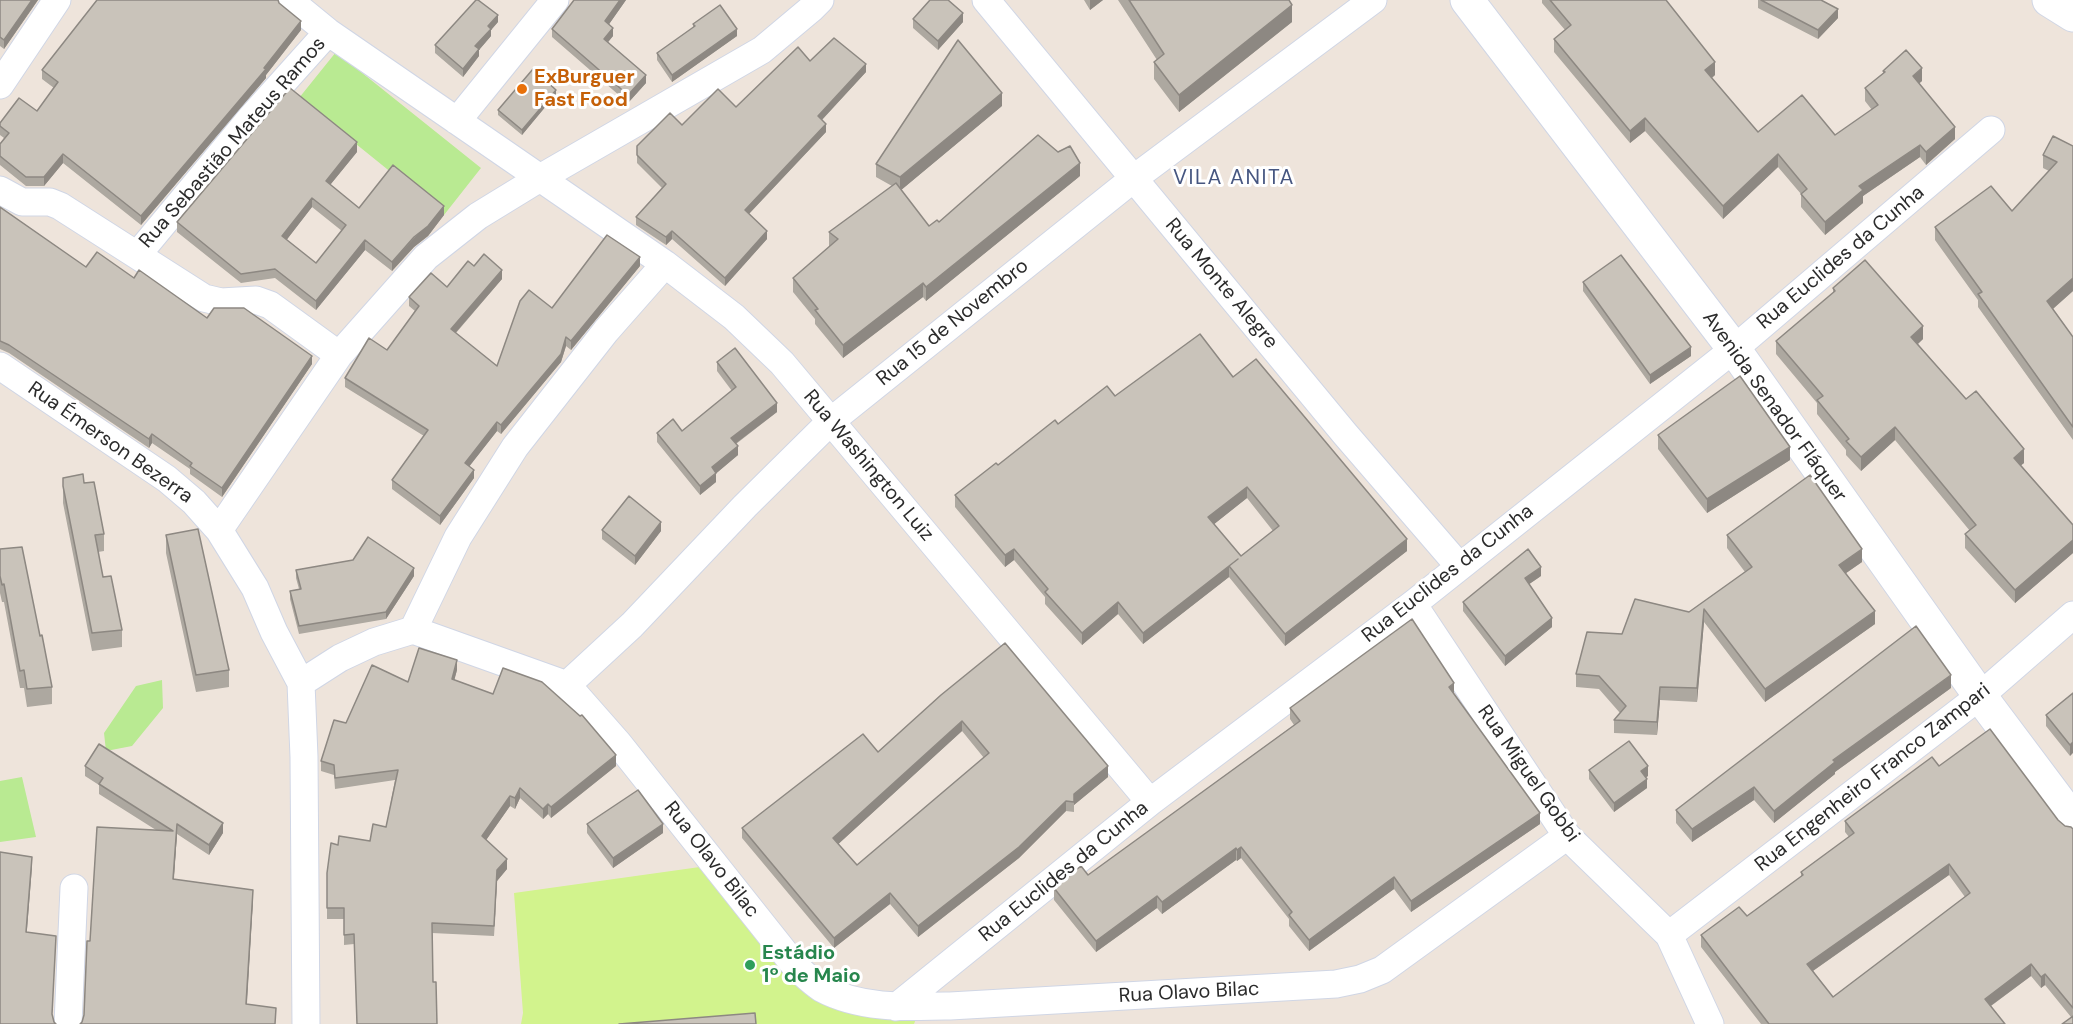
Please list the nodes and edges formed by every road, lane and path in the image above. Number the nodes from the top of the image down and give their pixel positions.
1 (57, 0) edge
2 (555, 0) edge
3 (986, 0) edge
4 (1373, 0) edge
5 (1467, 0) edge
6 (2049, 0) edge
7 (296, 2) edge
8 (811, 3) edge
9 (2073, 15) edge
10 (328, 32) junction
11 (1, 80) edge
12 (457, 121) junction
13 (1991, 130) dead end
14 (540, 178) junction
15 (1133, 179) junction
16 (0, 190) edge
17 (138, 254) junction
18 (665, 264) junction
19 (1734, 349) junction
20 (339, 355) junction
21 (0, 366) edge
22 (831, 421) junction
23 (219, 530) junction
24 (1459, 566) junction
25 (1413, 604) junction
26 (2073, 615) edge
27 (413, 630) junction
28 (301, 683) junction
29 (567, 685) junction
30 (1980, 696) junction
31 (1150, 802) junction
32 (2073, 820) edge
33 (1567, 836) junction
34 (74, 888) dead end
35 (1669, 935) junction
36 (896, 1007) junction
37 (68, 1024) edge
38 (306, 1024) edge
39 (1710, 1024) edge

1 - 11 street
2 - 12 street
3 - 15 street, Rua Monte Alegre
4 - 15 street, Rua 15 de Novembro
5 - 19 street, Avenida Senador Fláquer
6 - 9 street
7 - 10 street, Rua Washington Luiz
8 - 14 street
10 - 12 street, Rua Washington Luiz
10 - 17 street, Rua Sebastião Mateus Ramos
12 - 14 street, Rua Washington Luiz
13 - 19 street, Rua Euclides da Cunha
14 - 18 street, Rua Washington Luiz
14 - 20 street
15 - 22 street, Rua 15 de Novembro
15 - 24 street, Rua Monte Alegre
16 - 17 street
17 - 20 street
18 - 22 street, Rua Washington Luiz
18 - 27 street
19 - 24 street, Rua Euclides da Cunha
19 - 30 street, Avenida Senador Fláquer
20 - 23 street
21 - 23 street, Rua Émerson Bezerra
22 - 29 street, Rua 15 de Novembro
22 - 31 street, Rua Washington Luiz
23 - 28 street, Rua Émerson Bezerra
24 - 25 street, Rua Euclides da Cunha
25 - 31 street, Rua Euclides da Cunha
25 - 33 street, Rua Miguel Gobbi
26 - 30 street, Rua Engenheiro Franco Zampari
27 - 28 street
27 - 29 street, Rua Olavo Bilac
28 - 38 street
29 - 36 street, Rua Olavo Bilac
30 - 32 street, Avenida Senador Fláquer
30 - 35 street, Rua Engenheiro Franco Zampari
31 - 36 street, Rua Euclides da Cunha
33 - 35 street, Rua Miguel Gobbi
33 - 36 street, Rua Olavo Bilac
34 - 37 street
35 - 39 street, Rua Miguel Gobbi

